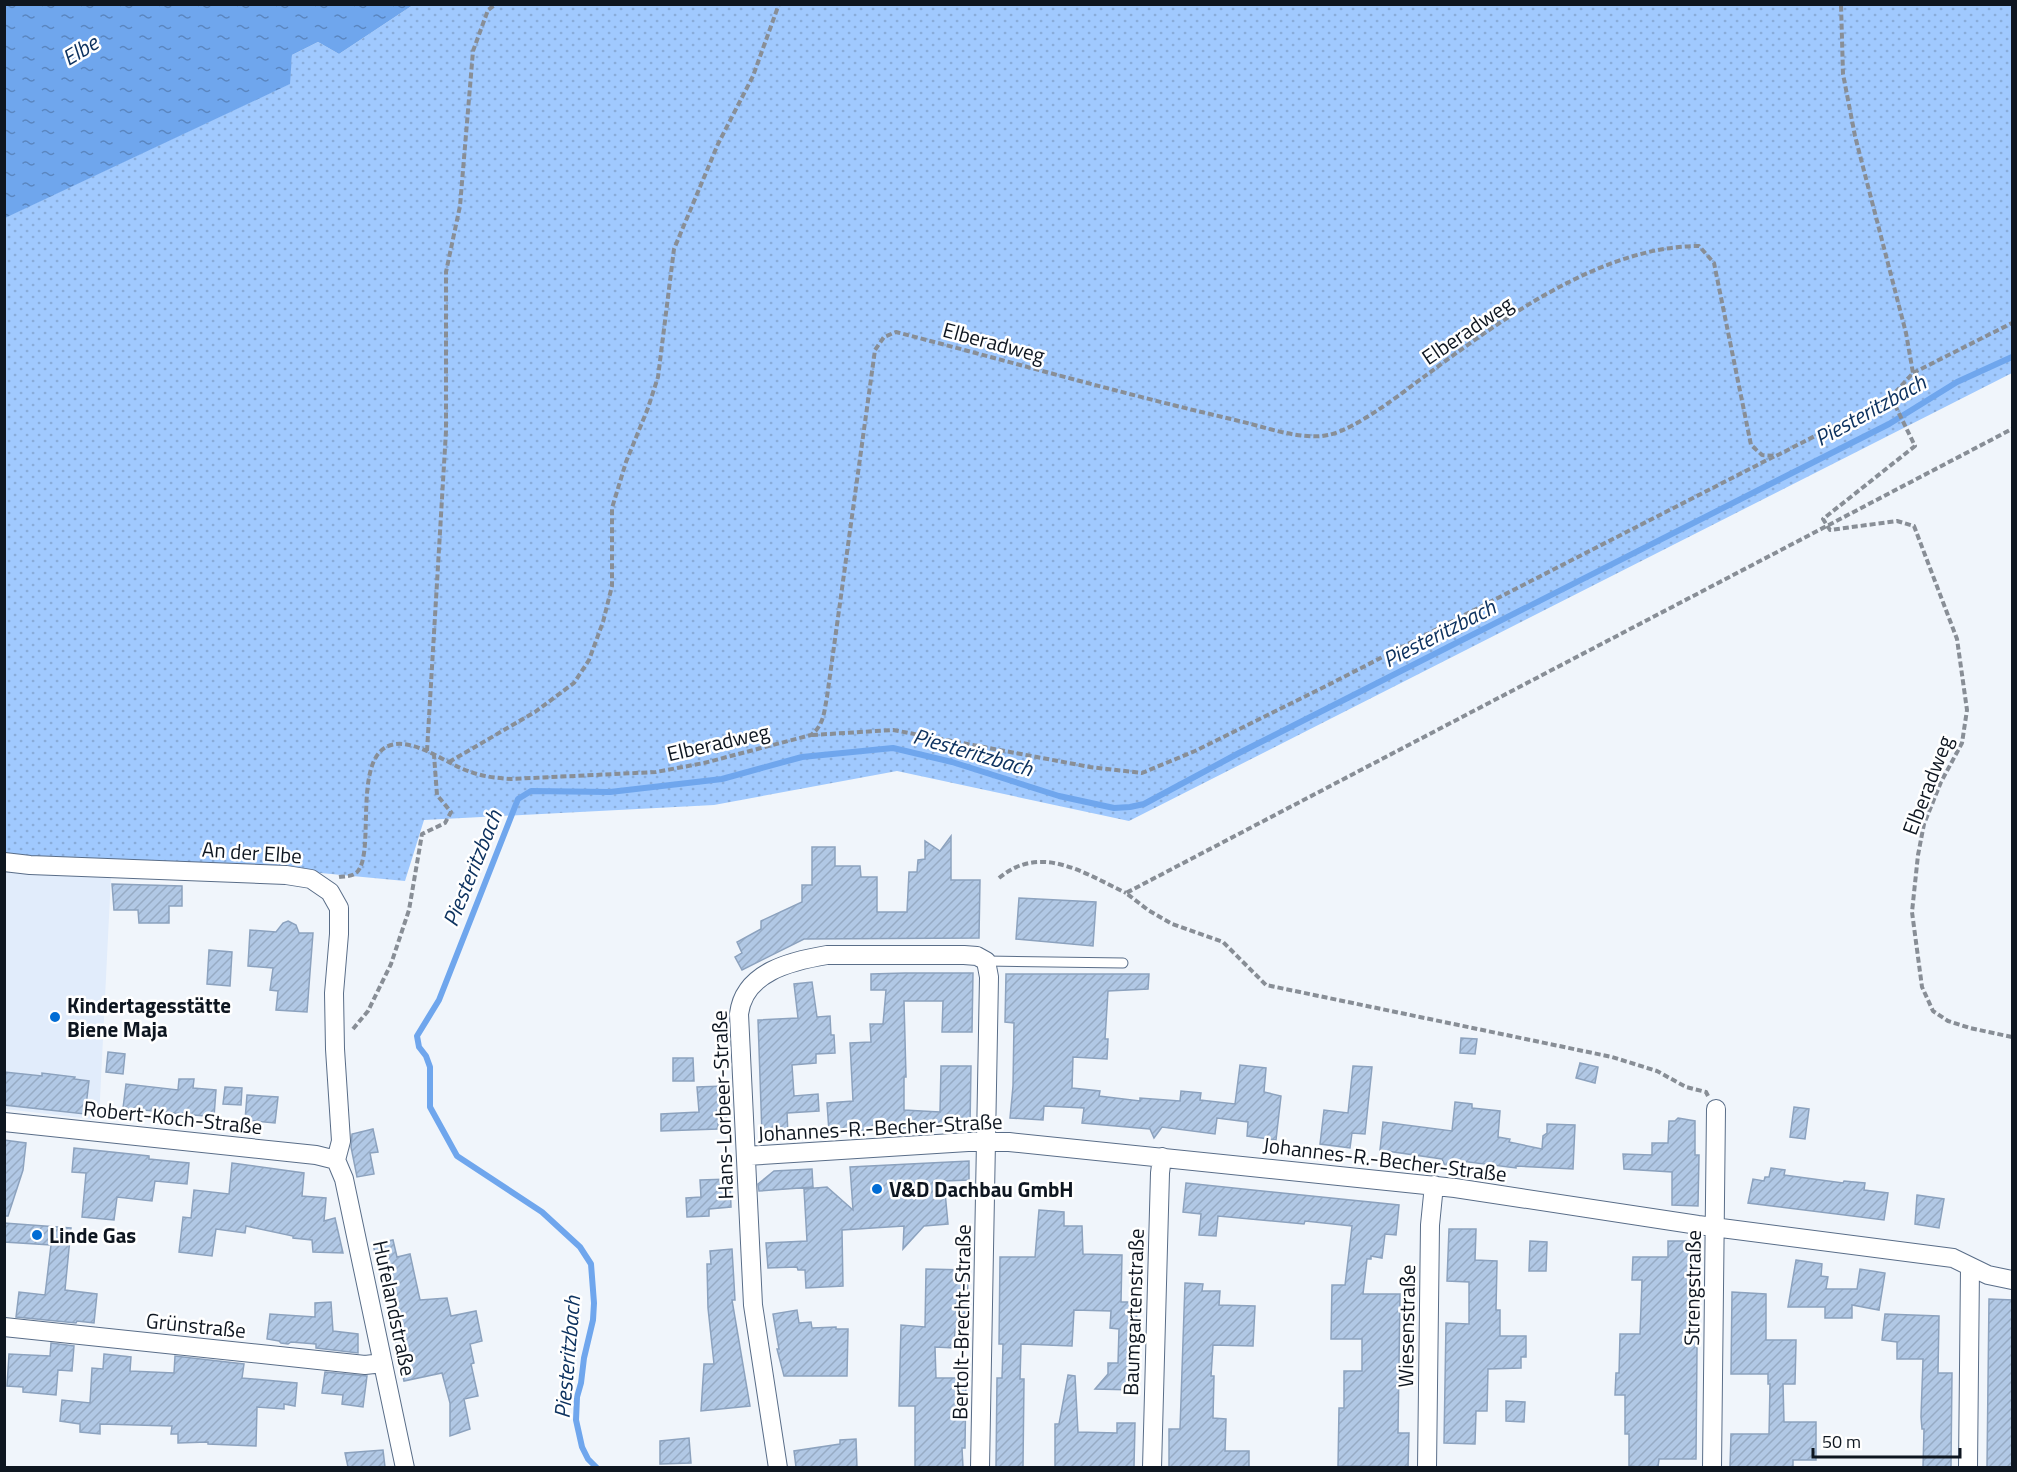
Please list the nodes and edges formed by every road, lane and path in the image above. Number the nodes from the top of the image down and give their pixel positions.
1 (496, 4) edge
2 (779, 4) edge
3 (1841, 4) edge
4 (2013, 323) edge
5 (1913, 373) junction
6 (1891, 397) junction
7 (2013, 429) edge
8 (1776, 456) junction
9 (1826, 526) junction
10 (811, 735) junction
11 (427, 751) junction
12 (434, 754) junction
13 (448, 763) junction
14 (4, 862) edge
15 (999, 878) dead end
16 (311, 879) junction
17 (1126, 893) junction
18 (986, 961) junction
19 (1123, 963) dead end
20 (2013, 1037) edge
21 (335, 1049) junction
22 (1716, 1109) joint
23 (4, 1122) edge
24 (986, 1142) junction
25 (746, 1156) junction
26 (1162, 1158) junction
27 (336, 1160) junction
28 (1434, 1185) junction
29 (1716, 1227) junction
30 (1970, 1268) junction
31 (2013, 1280) edge
32 (4, 1327) edge
33 (383, 1363) junction
34 (405, 1467) edge
35 (778, 1467) edge
36 (980, 1467) edge
37 (1152, 1467) edge
38 (1427, 1467) edge
39 (1712, 1467) edge
40 (1968, 1467) edge

1 - 11 path
2 - 13 path
3 - 5 path
4 - 5 path
5 - 6 path
6 - 8 path
6 - 9 path
7 - 9 path
8 - 10 path
8 - 10 path, Elberadweg
9 - 17 path
9 - 20 path, Elberadweg
10 - 13 path, Elberadweg
11 - 12 path, Elberadweg
11 - 16 path, Elberadweg
12 - 13 path, Elberadweg
12 - 21 path
14 - 16 street, An der Elbe
15 - 17 path
16 - 21 street, An der Elbe
17 - 22 path
18 - 19 lane
18 - 24 street, Bertolt-Brecht-Straße
18 - 25 street, Hans-Lorbeer-Straße
21 - 27 street, An der Elbe
22 - 29 street, Strengstraße
23 - 27 street, Robert-Koch-Straße
24 - 25 street, Johannes-R.-Becher-Straße
24 - 26 street, Johannes-R.-Becher-Straße
24 - 36 street, Bertolt-Brecht-Straße
25 - 35 street, Hans-Lorbeer-Straße
26 - 28 street, Johannes-R.-Becher-Straße
26 - 37 street, Baumgartenstraße
27 - 33 street, Hufelandstraße
28 - 29 street, Johannes-R.-Becher-Straße
28 - 38 street, Wiesenstraße
29 - 30 street, Johannes-R.-Becher-Straße
29 - 39 street, Strengstraße
30 - 31 street, Johannes-R.-Becher-Straße
30 - 40 street
32 - 33 street, Grünstraße
33 - 34 street, Hufelandstraße

